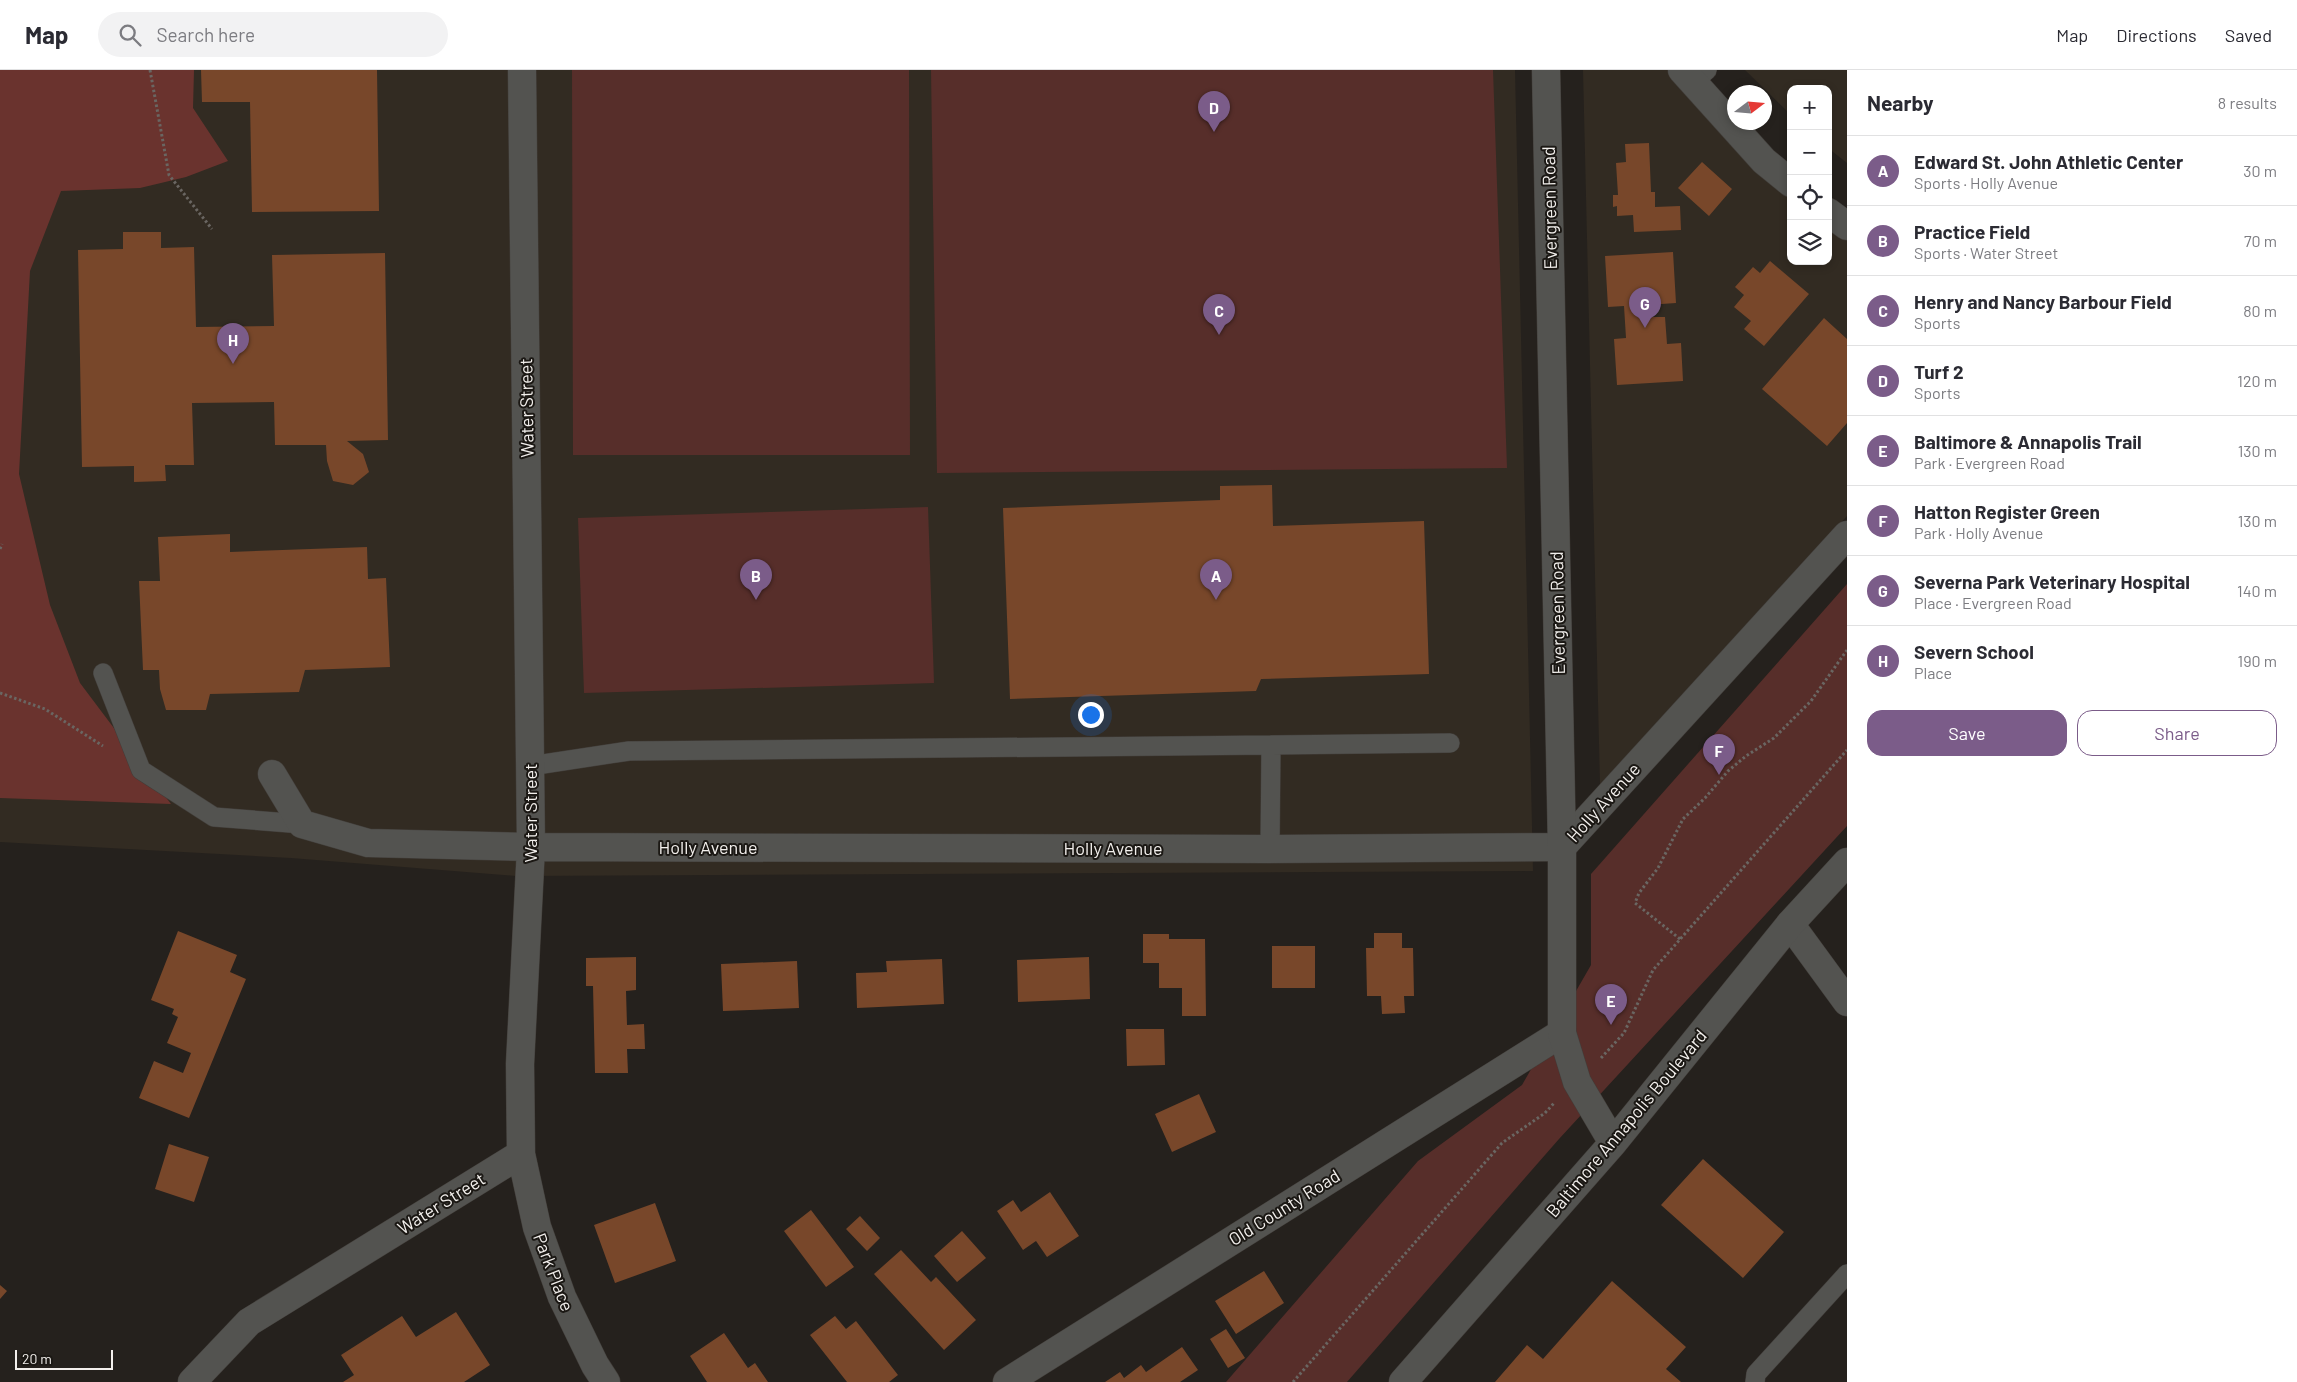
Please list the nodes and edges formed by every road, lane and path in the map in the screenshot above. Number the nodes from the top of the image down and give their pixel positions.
1 (150, 70) edge
2 (522, 70) edge
3 (1546, 70) edge
4 (1693, 74) edge
5 (1787, 179) edge
6 (1832, 215) edge
7 (1847, 226) edge
8 (212, 230) dead end
9 (1847, 535) edge
10 (2, 544) dead end
11 (0, 549) edge
12 (1847, 650) edge
13 (103, 673) dead end
14 (0, 693) edge
15 (1450, 743) dead end
16 (1270, 745) junction
17 (1847, 750) edge
18 (530, 766) junction
19 (141, 770) junction
20 (272, 774) dead end
21 (302, 824) junction
22 (531, 847) junction
23 (1562, 847) junction
24 (1270, 849) junction
25 (1847, 862) edge
26 (1790, 924) junction
27 (1680, 939) junction
28 (1847, 1002) edge
29 (1562, 1033) junction
30 (1597, 1062) dead end
31 (1545, 1113) dead end
32 (1613, 1143) junction
33 (521, 1154) junction
34 (1847, 1274) edge
35 (192, 1382) edge
36 (606, 1382) edge
37 (1007, 1382) edge
38 (1293, 1382) edge
39 (1403, 1382) edge
40 (1754, 1382) edge

1 - 8 path
2 - 18 street, Water Street
3 - 23 street, Evergreen Road
4 - 5 street
6 - 7 street
9 - 23 street, Holly Avenue
10 - 11 path
12 - 27 path
13 - 19 lane
14 - 19 path
15 - 16 lane
16 - 18 lane
16 - 24 lane
17 - 27 path
18 - 22 street, Water Street
19 - 21 lane
20 - 21 street
21 - 22 street, Holly Avenue
22 - 24 street, Holly Avenue
22 - 33 street, Water Street
23 - 24 street, Holly Avenue
23 - 29 street, Evergreen Road
25 - 26 street, Baltimore Annapolis Boulevard
26 - 28 street
26 - 32 street, Baltimore Annapolis Boulevard
27 - 30 path
29 - 32 street, Evergreen Road
29 - 37 street, Old County Road
31 - 38 path
32 - 39 street, Baltimore Annapolis Boulevard
33 - 35 street, Water Street
33 - 36 street, Park Place
34 - 40 lane

